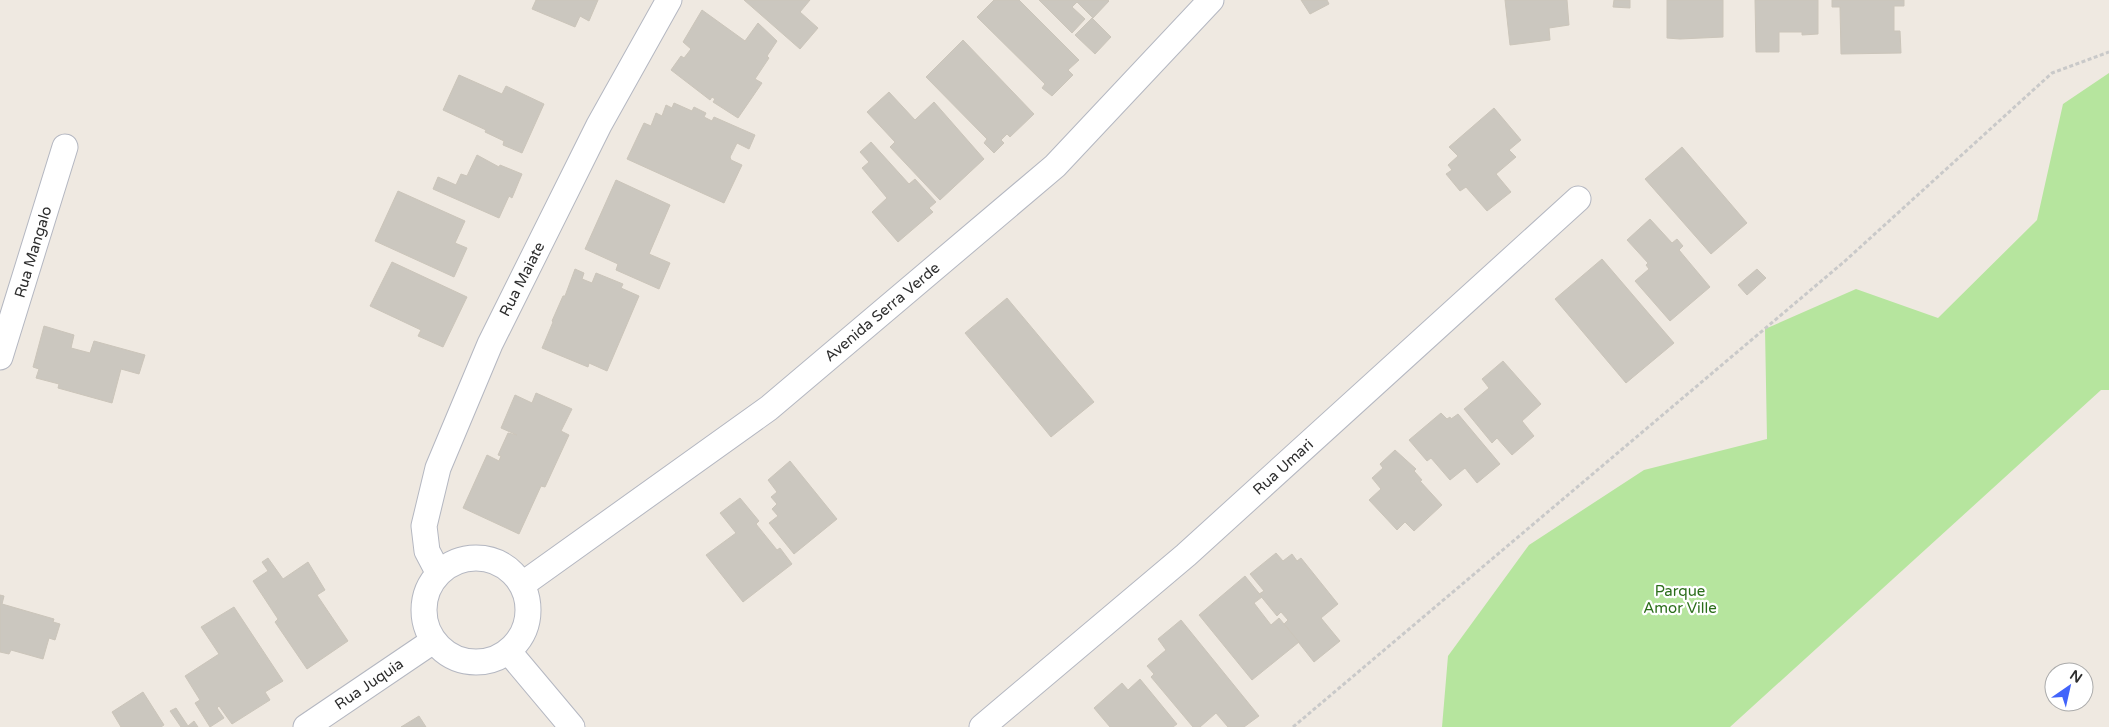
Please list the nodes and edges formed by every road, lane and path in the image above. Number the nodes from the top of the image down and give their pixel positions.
1 (669, 0) edge
2 (1212, 1) edge
3 (2109, 52) edge
4 (65, 147) dead end
5 (1578, 200) dead end
6 (0, 357) edge
7 (438, 572) junction
8 (522, 584) junction
9 (433, 641) junction
10 (509, 652) junction
11 (306, 727) edge
12 (572, 727) edge
13 (982, 727) edge
14 (1293, 727) edge

1 - 7 street, Rua Maiate
2 - 8 street, Avenida Serra Verde
3 - 14 path
4 - 6 street, Rua Mangalo
5 - 13 street, Rua Umari
7 - 8 street
7 - 9 street
8 - 10 street
9 - 10 street
9 - 11 street, Rua Juquia
10 - 12 street

